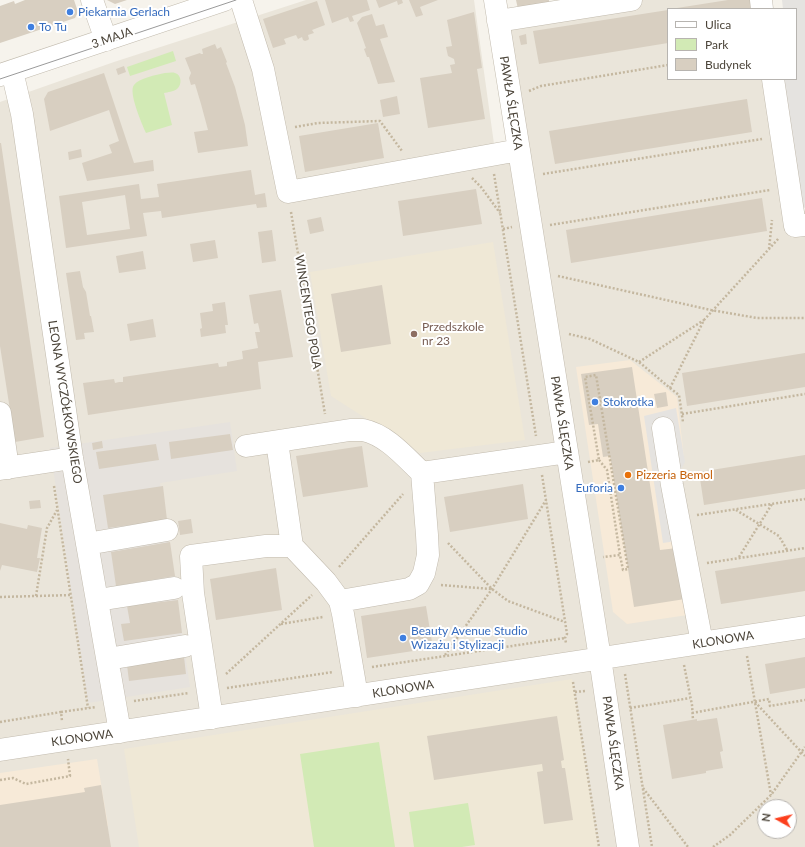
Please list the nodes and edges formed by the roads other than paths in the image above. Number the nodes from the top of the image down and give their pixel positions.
1 (92, 0) edge
2 (224, 0) edge
3 (241, 0) edge
4 (631, 0) edge
5 (497, 10) edge
6 (106, 40) junction
7 (6, 74) edge
8 (773, 80) edge
9 (519, 150) junction
10 (800, 226) edge
11 (0, 413) edge
12 (664, 428) dead end
13 (277, 442) junction
14 (246, 446) dead end
15 (576, 457) junction
16 (72, 458) junction
17 (4, 468) edge
18 (422, 473) junction
19 (168, 530) dead end
20 (88, 544) junction
21 (292, 546) junction
22 (174, 588) dead end
23 (97, 596) junction
24 (342, 607) junction
25 (805, 627) edge
26 (702, 643) junction
27 (185, 646) dead end
28 (600, 658) junction
29 (108, 659) junction
30 (357, 696) junction
31 (212, 718) junction
32 (120, 732) junction
33 (0, 750) edge
34 (628, 847) edge

1 - 6 street
2 - 6 street, 3 MAJA
3 - 9 street
4 - 5 street
5 - 9 street, PAWŁA ŚLĘCZKA
6 - 7 street, 3 MAJA
7 - 16 street, LEONA WYCZÓŁKOWSKIEGO
8 - 10 street
9 - 15 street, PAWŁA ŚLĘCZKA
11 - 17 street
12 - 26 street
13 - 14 street
13 - 18 street
13 - 21 street
15 - 18 street
15 - 28 street, PAWŁA ŚLĘCZKA
16 - 17 street
16 - 20 street, LEONA WYCZÓŁKOWSKIEGO
18 - 24 street
19 - 20 street
20 - 23 street, LEONA WYCZÓŁKOWSKIEGO
21 - 24 street
21 - 31 street
22 - 23 street
23 - 29 street, LEONA WYCZÓŁKOWSKIEGO
24 - 30 street
25 - 26 street, KLONOWA
26 - 28 street, KLONOWA
27 - 29 street
28 - 30 street, KLONOWA
28 - 34 street, PAWŁA ŚLĘCZKA
29 - 32 street, LEONA WYCZÓŁKOWSKIEGO
30 - 31 street, KLONOWA
31 - 32 street, KLONOWA
32 - 33 street, KLONOWA

